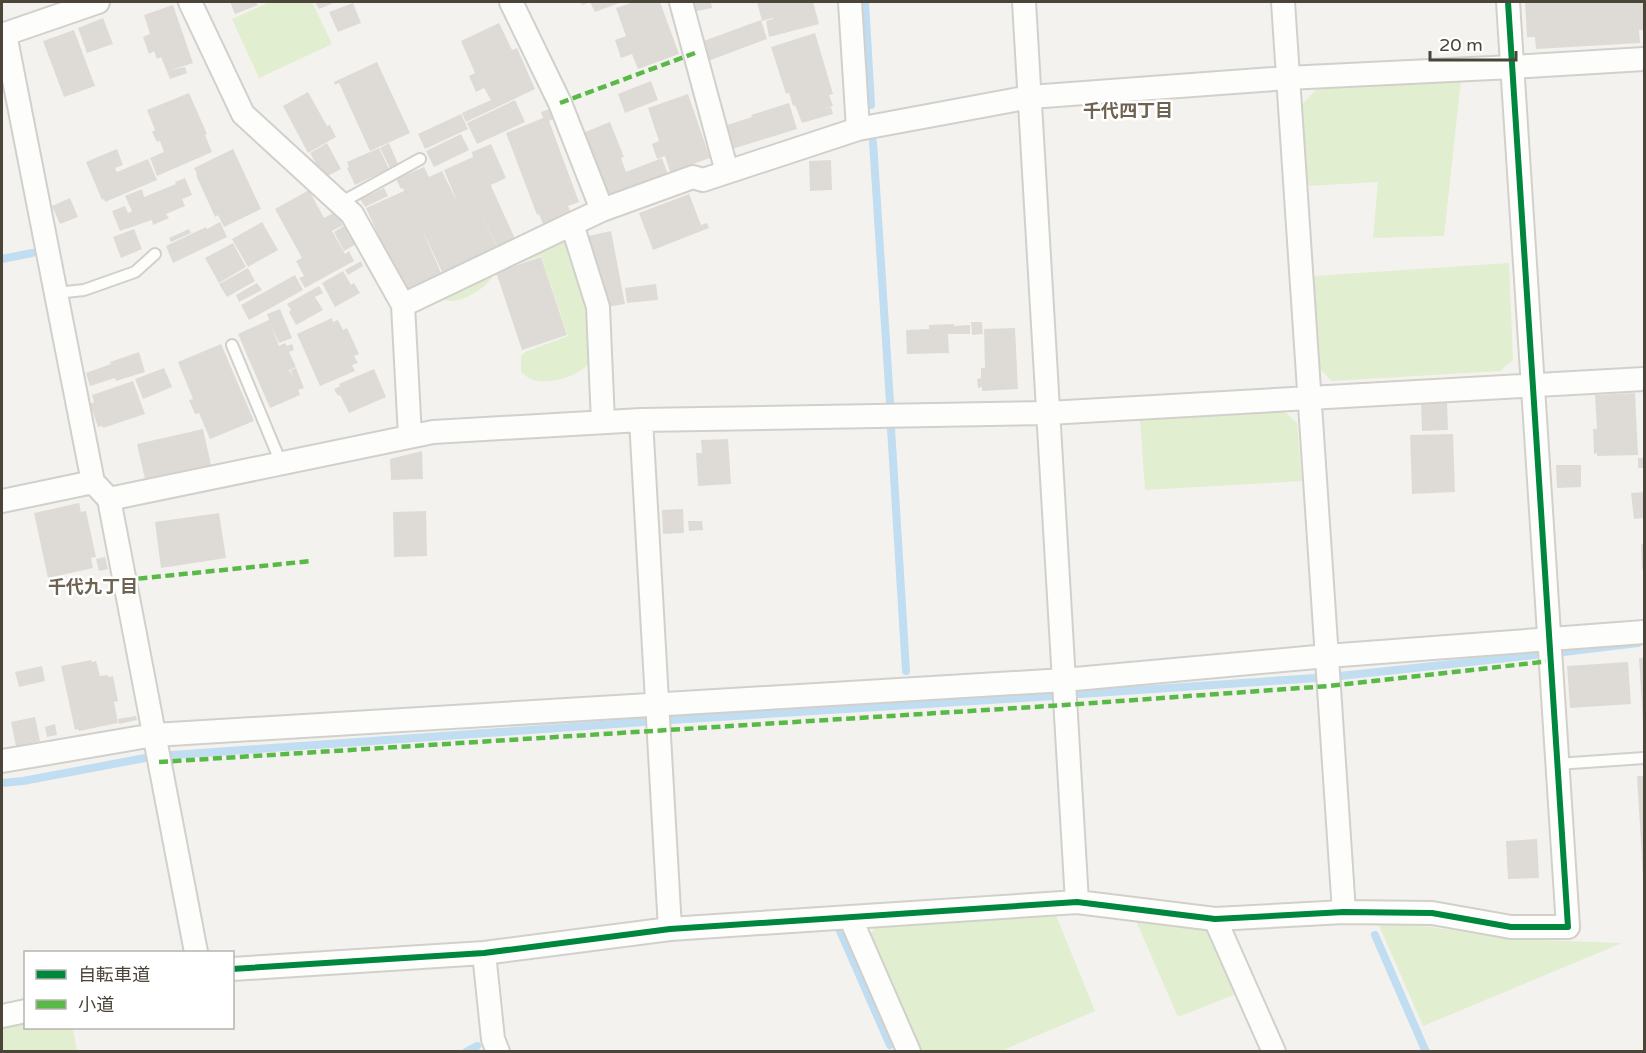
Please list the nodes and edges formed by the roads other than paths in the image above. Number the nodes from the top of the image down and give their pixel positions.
1 (98, 2) edge
2 (190, 2) edge
3 (511, 2) edge
4 (681, 2) edge
5 (850, 2) edge
6 (1024, 2) edge
7 (1283, 2) edge
8 (1508, 2) edge
9 (59, 8) edge
10 (3, 34) edge
11 (1644, 58) edge
12 (1512, 67) junction
13 (1287, 78) junction
14 (1030, 97) junction
15 (858, 129) junction
16 (420, 159) dead end
17 (727, 172) junction
18 (340, 203) junction
19 (602, 210) junction
20 (572, 224) junction
21 (155, 254) dead end
22 (56, 293) junction
23 (403, 305) junction
24 (232, 345) dead end
25 (1644, 379) edge
26 (1533, 385) junction
27 (1309, 398) junction
28 (1048, 413) junction
29 (641, 420) junction
30 (603, 422) junction
31 (410, 436) junction
32 (281, 463) junction
33 (93, 482) junction
34 (109, 499) junction
35 (2, 501) edge
36 (1644, 632) edge
37 (1549, 639) junction
38 (1327, 656) junction
39 (1064, 680) junction
40 (657, 704) junction
41 (154, 735) junction
42 (1644, 758) edge
43 (2, 761) edge
44 (1557, 764) junction
45 (1077, 902) junction
46 (1344, 912) junction
47 (850, 917) junction
48 (1215, 919) junction
49 (670, 929) junction
50 (196, 951) edge
51 (484, 954) junction
52 (234, 969) edge
53 (24, 1011) edge
54 (2, 1016) edge
55 (498, 1052) edge
56 (909, 1052) edge
57 (1274, 1052) edge

1 - 9 street
2 - 18 street
3 - 19 street
4 - 17 street
5 - 15 street
6 - 14 street
7 - 13 street
8 - 12 street
9 - 10 street
10 - 22 street
11 - 12 street
12 - 13 street
12 - 26 street
13 - 14 street
13 - 27 street
14 - 15 street
14 - 28 street
15 - 17 street
16 - 18 lane
17 - 19 street
18 - 23 street
19 - 20 street
20 - 23 street
20 - 30 street
21 - 22 lane
22 - 33 street
23 - 31 street
24 - 32 lane
25 - 26 street
26 - 27 street
26 - 37 street
27 - 28 street
27 - 38 street
28 - 29 street
28 - 39 street
29 - 30 street
29 - 40 street
30 - 31 street
31 - 32 street
32 - 34 street
33 - 34 street
33 - 35 street
34 - 41 street
36 - 37 street
37 - 38 street
37 - 44 street
38 - 39 street
38 - 46 street
39 - 40 street
39 - 45 street
40 - 41 street
40 - 49 street
41 - 43 street
41 - 50 street
42 - 44 lane
44 - 46 street
45 - 47 street
45 - 48 street
46 - 48 street
47 - 49 street
47 - 56 street
48 - 57 street
49 - 51 street
51 - 52 street
51 - 55 street
53 - 54 street

